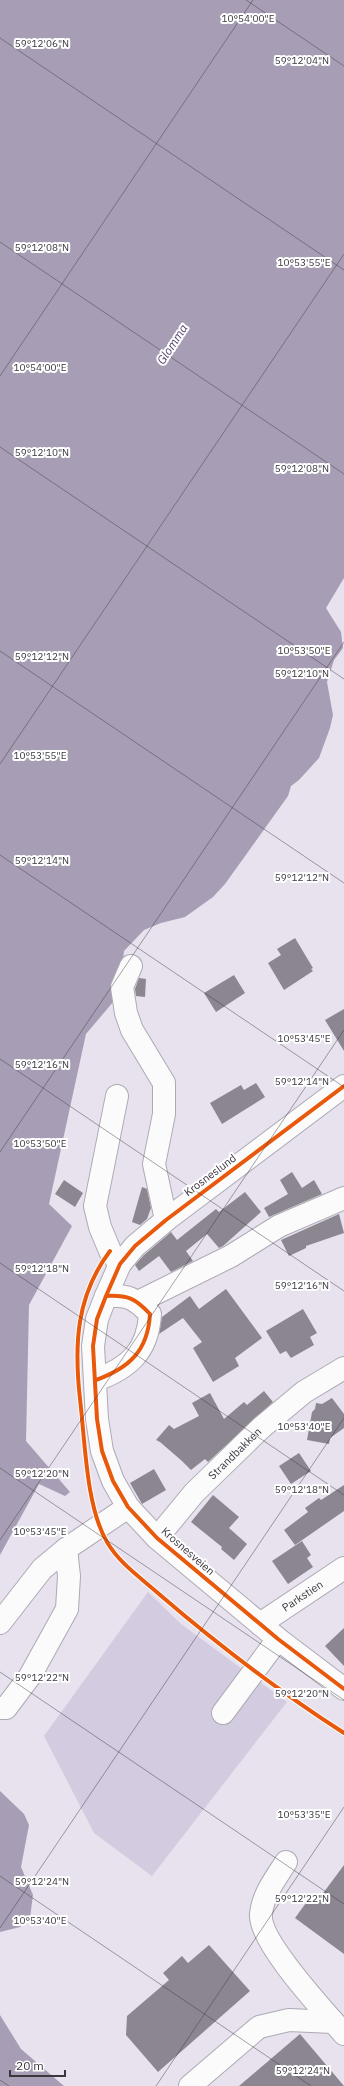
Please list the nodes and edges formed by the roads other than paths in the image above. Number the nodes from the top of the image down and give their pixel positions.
1 (131, 966) dead end
2 (344, 1086) edge
3 (117, 1096) dead end
4 (344, 1198) edge
5 (166, 1220) junction
6 (120, 1264) junction
7 (106, 1296) junction
8 (138, 1302) junction
9 (344, 1368) edge
10 (96, 1380) junction
11 (128, 1507) junction
12 (157, 1538) junction
13 (66, 1549) junction
14 (344, 1568) edge
15 (0, 1623) edge
16 (260, 1624) junction
17 (278, 1638) junction
18 (344, 1689) edge
19 (0, 1708) edge
20 (223, 1713) dead end
21 (286, 1862) dead end
22 (333, 2022) edge
23 (190, 2086) edge

1 - 5 street
2 - 5 street, Krosneslund
3 - 6 street
4 - 8 street
5 - 6 street, Krosneslund
6 - 7 street, Krosneslund
7 - 8 street
7 - 10 street, Krosnesveien
8 - 10 street
9 - 12 street, Strandbakken
10 - 11 street, Krosnesveien
11 - 12 street, Krosnesveien
11 - 13 street
12 - 16 street, Krosnesveien
13 - 15 street
13 - 19 street
14 - 16 street, Parkstien
16 - 17 street, Krosnesveien
17 - 18 street, Krosnesveien
17 - 20 street
21 - 22 street
22 - 23 street

